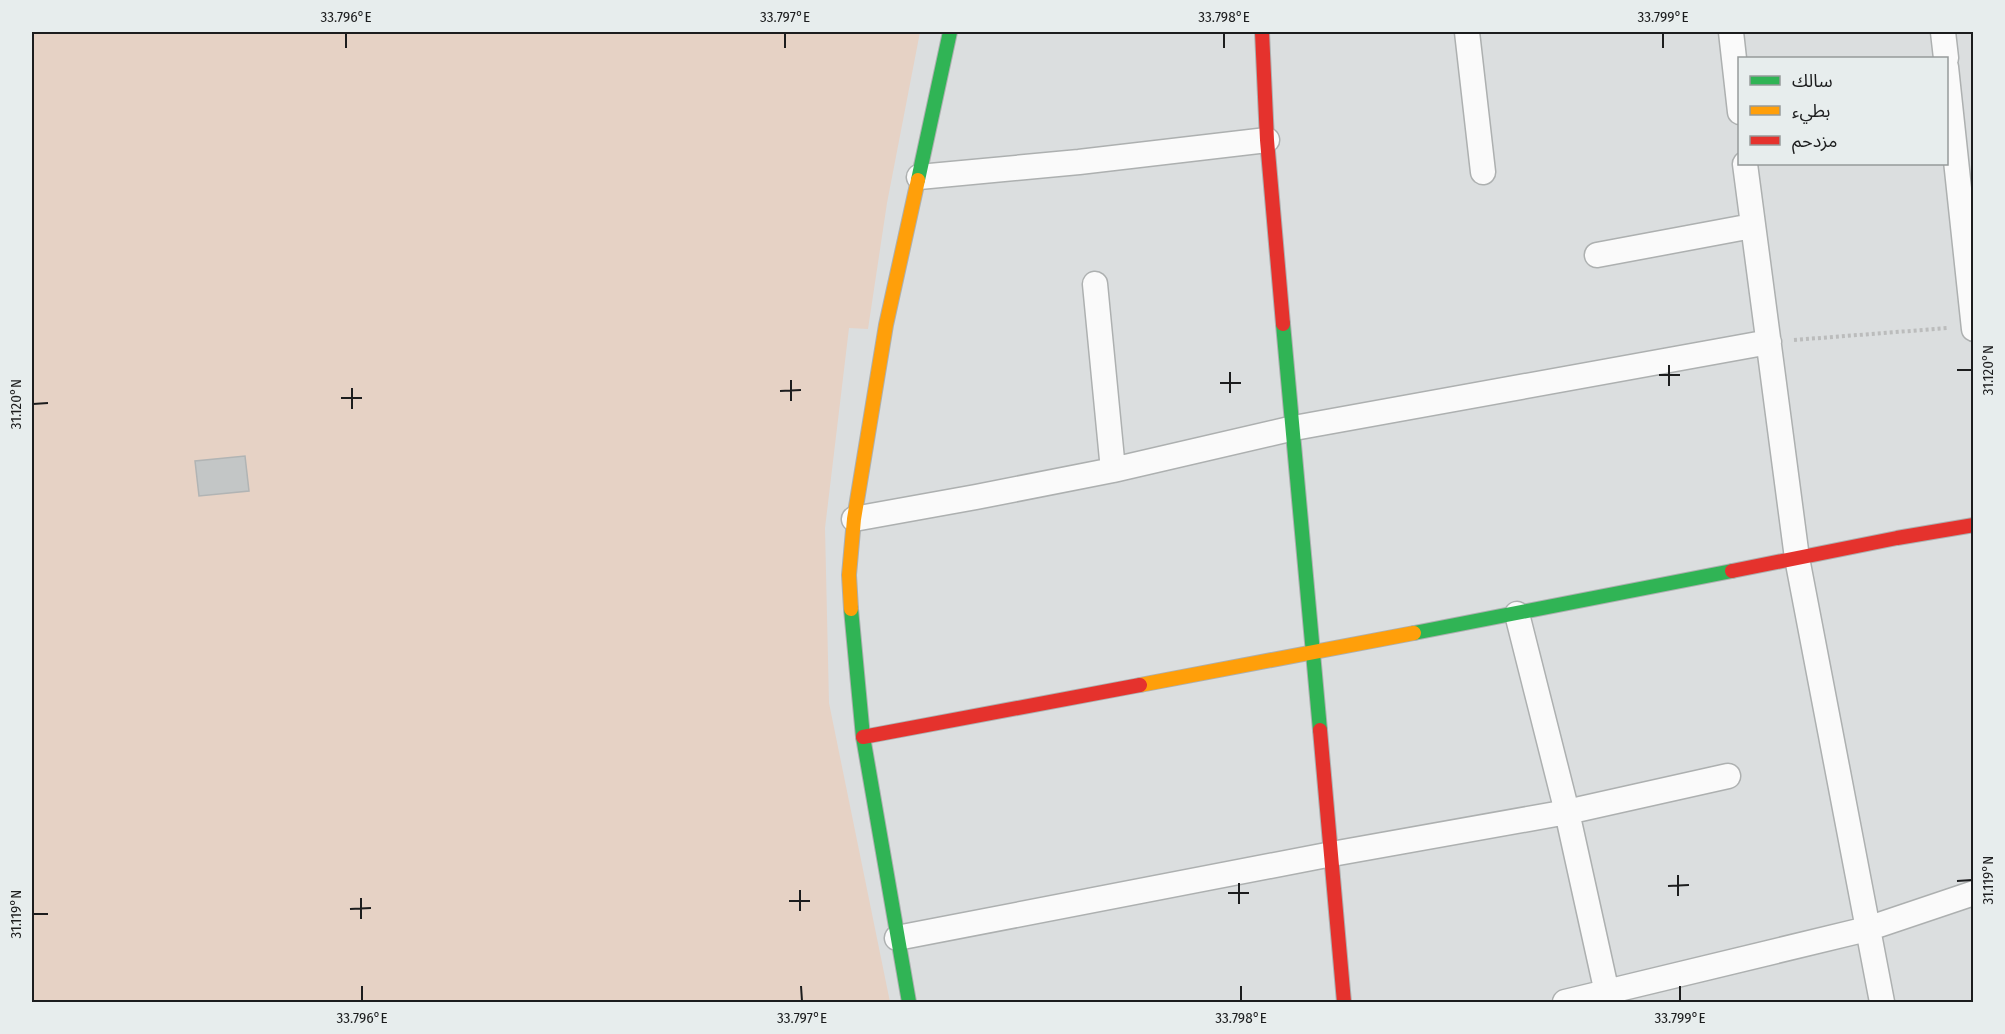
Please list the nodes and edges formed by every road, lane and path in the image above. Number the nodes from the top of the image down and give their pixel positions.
1 (950, 32) edge
2 (1262, 32) edge
3 (1467, 32) edge
4 (1731, 32) edge
5 (1943, 32) edge
6 (1946, 57) edge
7 (1948, 77) edge
8 (1738, 94) edge
9 (1267, 140) junction
10 (1745, 165) edge
11 (1483, 172) dead end
12 (919, 177) junction
13 (1752, 226) junction
14 (1597, 255) dead end
15 (1095, 284) dead end
16 (1973, 327) edge
17 (1769, 342) junction
18 (1294, 428) junction
19 (1113, 470) junction
20 (854, 519) junction
21 (1974, 525) edge
22 (1797, 558) junction
23 (1517, 614) junction
24 (1314, 651) junction
25 (863, 737) junction
26 (1728, 776) dead end
27 (1566, 812) junction
28 (1332, 854) junction
29 (1974, 893) edge
30 (1867, 929) junction
31 (897, 938) junction
32 (1606, 993) junction
33 (909, 1002) edge
34 (1344, 1002) edge
35 (1565, 1002) edge
36 (1882, 1002) edge

1 - 12 street
2 - 9 street
3 - 11 street
4 - 8 street
5 - 6 street
7 - 16 street
9 - 12 street
9 - 18 street
10 - 13 street
12 - 20 street
13 - 14 street
13 - 17 street
15 - 19 street
16 - 17 path
17 - 18 street
17 - 22 street
18 - 19 street
18 - 24 street
19 - 20 street
20 - 25 street
21 - 22 street
22 - 23 street
22 - 30 street
23 - 24 street
23 - 27 street
24 - 25 street
24 - 28 street
25 - 31 street
26 - 27 street
27 - 28 street
27 - 32 street
28 - 31 street
28 - 34 street
29 - 30 street
30 - 32 street
30 - 36 street
31 - 33 street
32 - 35 street

